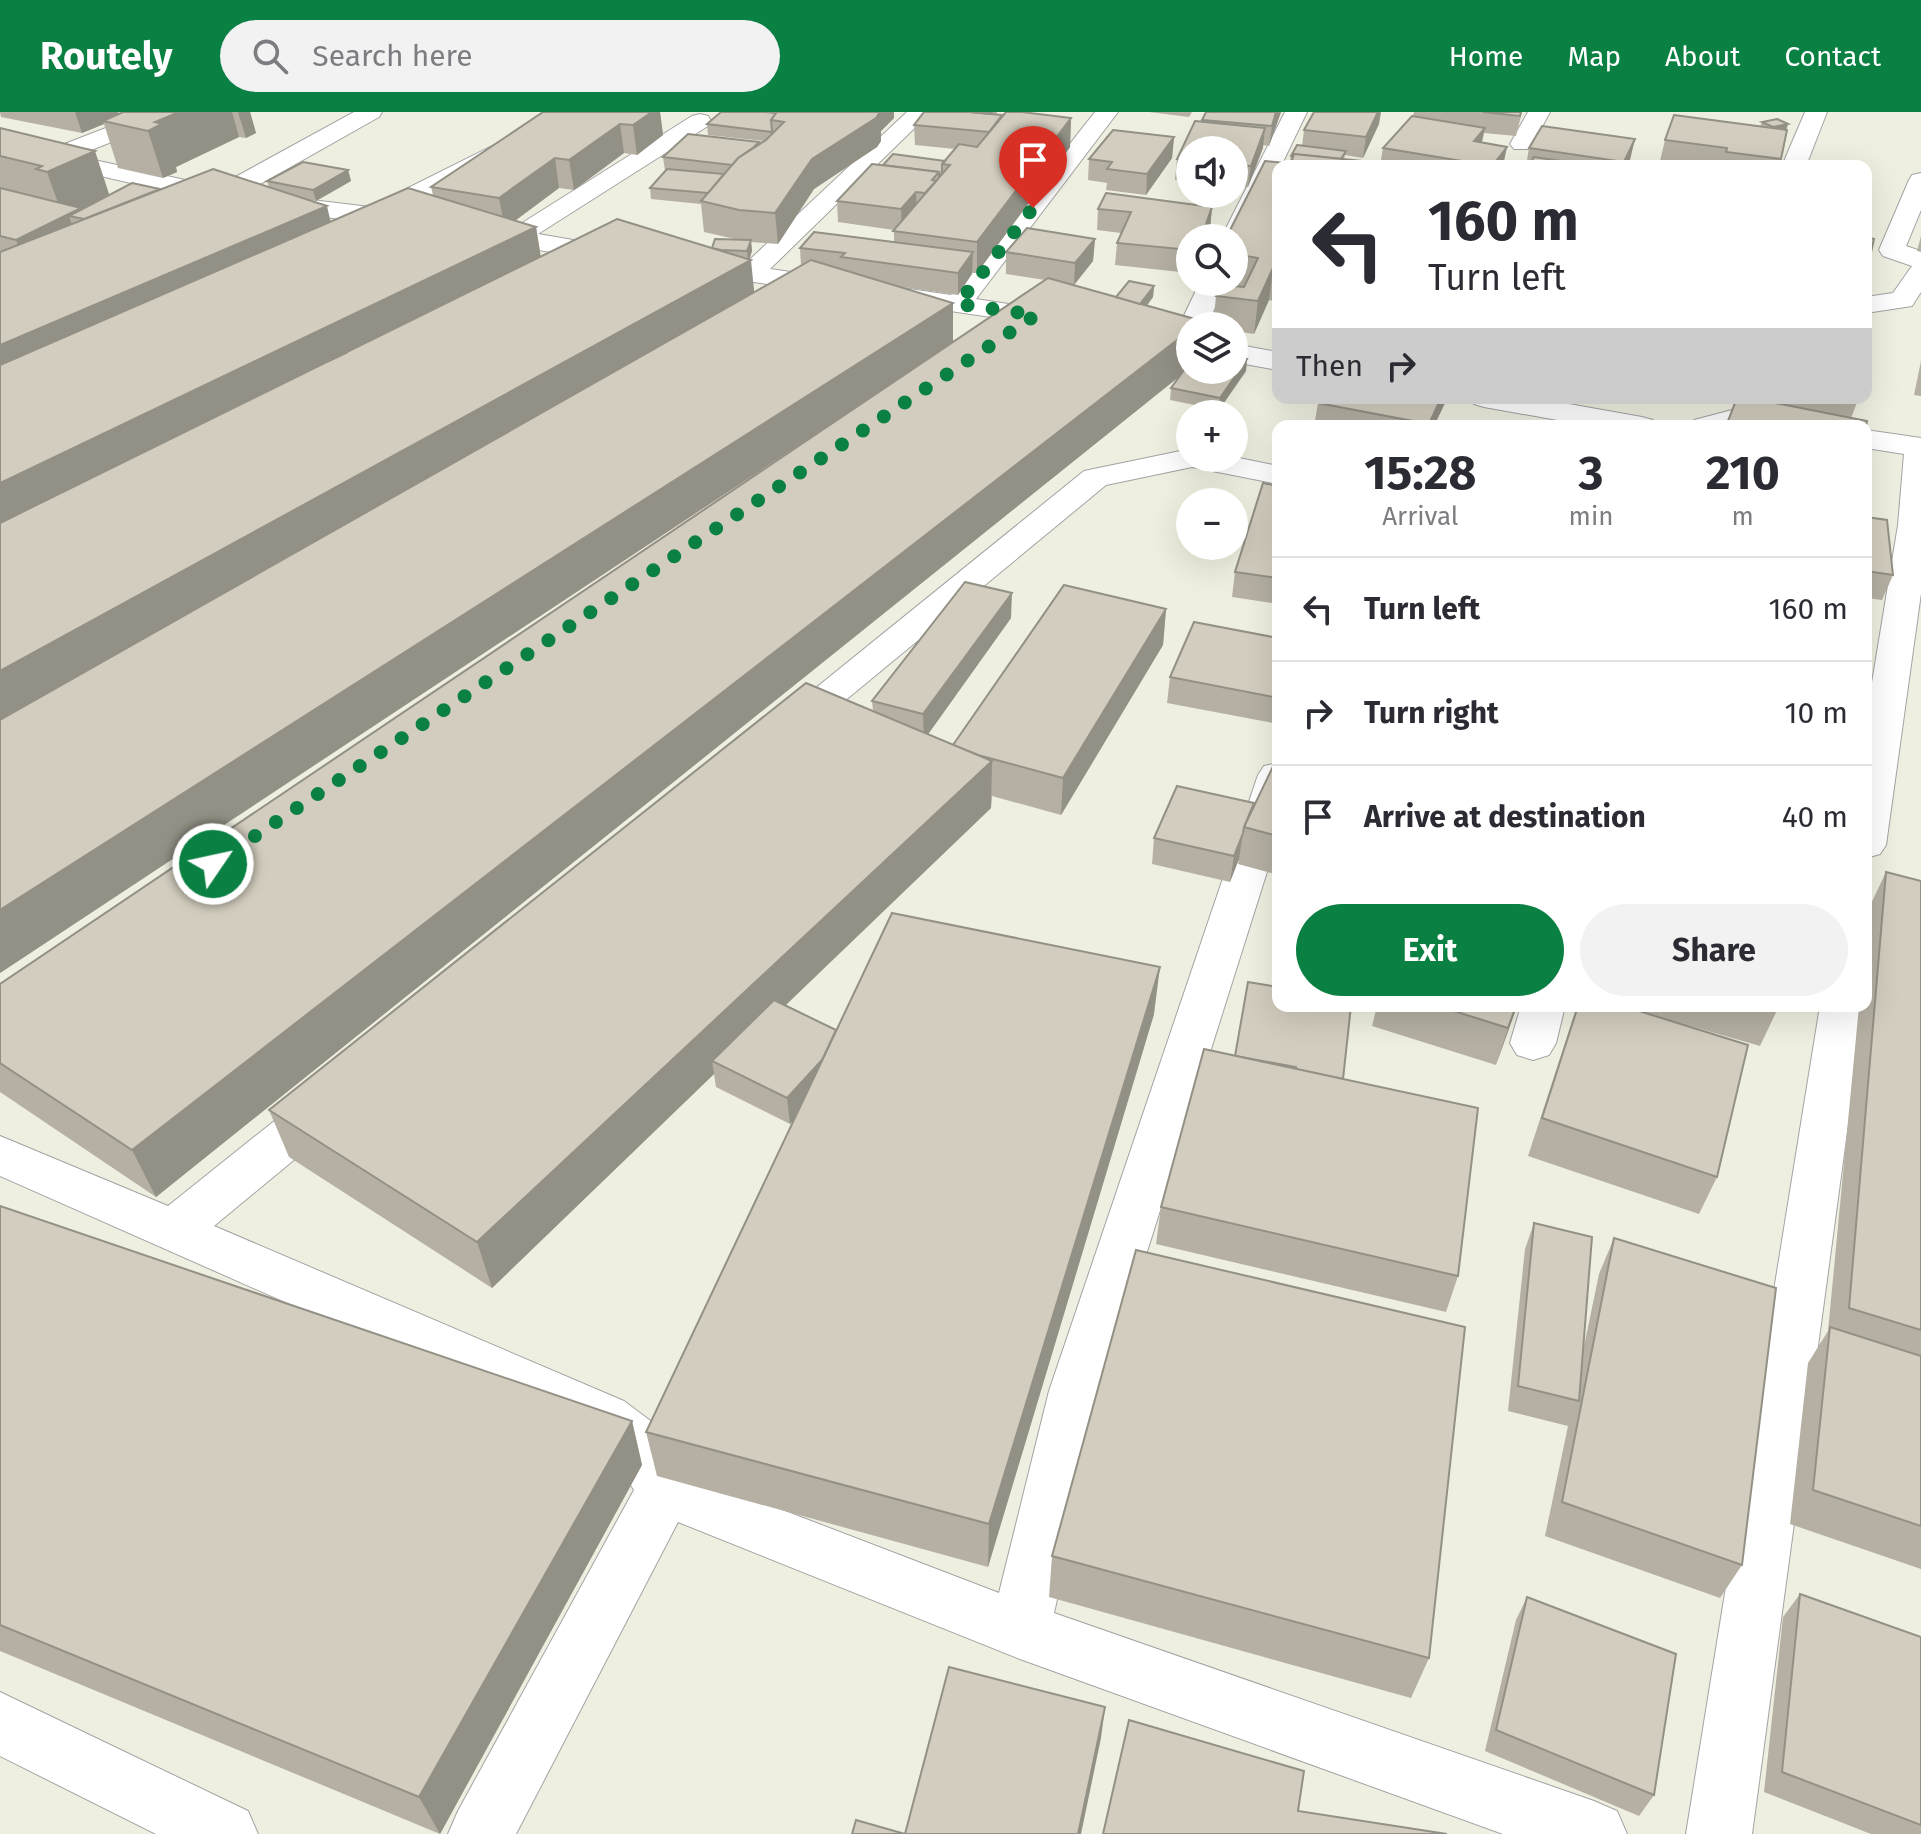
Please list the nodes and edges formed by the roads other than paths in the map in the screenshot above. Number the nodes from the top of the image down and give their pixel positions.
1 (167, 112) edge
2 (578, 112) edge
3 (920, 112) edge
4 (1107, 112) edge
5 (1296, 112) edge
6 (1539, 112) edge
7 (1816, 112) edge
8 (346, 116) edge
9 (700, 121) dead end
10 (1522, 144) edge
11 (0, 146) edge
12 (51, 158) junction
13 (1272, 160) edge
14 (1796, 160) edge
15 (1272, 161) edge
16 (1921, 180) edge
17 (222, 196) junction
18 (183, 214) edge
19 (376, 214) junction
20 (407, 220) junction
21 (1241, 224) edge
22 (515, 238) junction
23 (364, 239) edge
24 (1872, 245) edge
25 (1892, 250) junction
26 (609, 254) junction
27 (1921, 260) edge
28 (1921, 271) edge
29 (750, 274) junction
30 (567, 275) edge
31 (821, 283) junction
32 (958, 304) junction
33 (1872, 304) edge
34 (780, 307) edge
35 (1036, 315) junction
36 (1081, 324) edge
37 (996, 341) edge
38 (1248, 356) edge
39 (1272, 360) edge
40 (1518, 404) edge
41 (1725, 414) edge
42 (1608, 420) edge
43 (1756, 420) edge
44 (1872, 440) edge
45 (1921, 447) edge
46 (1176, 461) edge
47 (1248, 469) edge
48 (1272, 474) edge
49 (751, 759) edge
50 (1272, 793) edge
51 (1872, 805) edge
52 (1841, 1012) edge
53 (358, 1080) edge
54 (0, 1155) edge
55 (174, 1230) junction
56 (666, 1491) junction
57 (1020, 1630) junction
58 (0, 1723) edge
59 (225, 1834) edge
60 (481, 1834) edge
61 (1594, 1834) edge
62 (1719, 1834) edge

1 - 12 street
2 - 19 street
3 - 29 street
4 - 32 street
5 - 13 street
6 - 10 street
7 - 14 street
8 - 17 street
9 - 22 street
11 - 12 street
12 - 17 street
15 - 21 street
16 - 25 street
17 - 18 street
17 - 19 street
19 - 20 street
20 - 22 street
20 - 23 street
22 - 26 street
24 - 25 street
25 - 27 street
26 - 29 street
26 - 30 street
28 - 33 street
29 - 31 street
31 - 32 street
31 - 34 street
32 - 35 street
35 - 36 street
35 - 37 street
38 - 39 street
40 - 42 street
41 - 43 street
44 - 45 street
45 - 51 street
46 - 49 street
47 - 48 street
50 - 57 street
52 - 62 street
53 - 55 street
54 - 55 street
55 - 56 street
56 - 57 street
56 - 60 street
57 - 61 street
58 - 59 street

